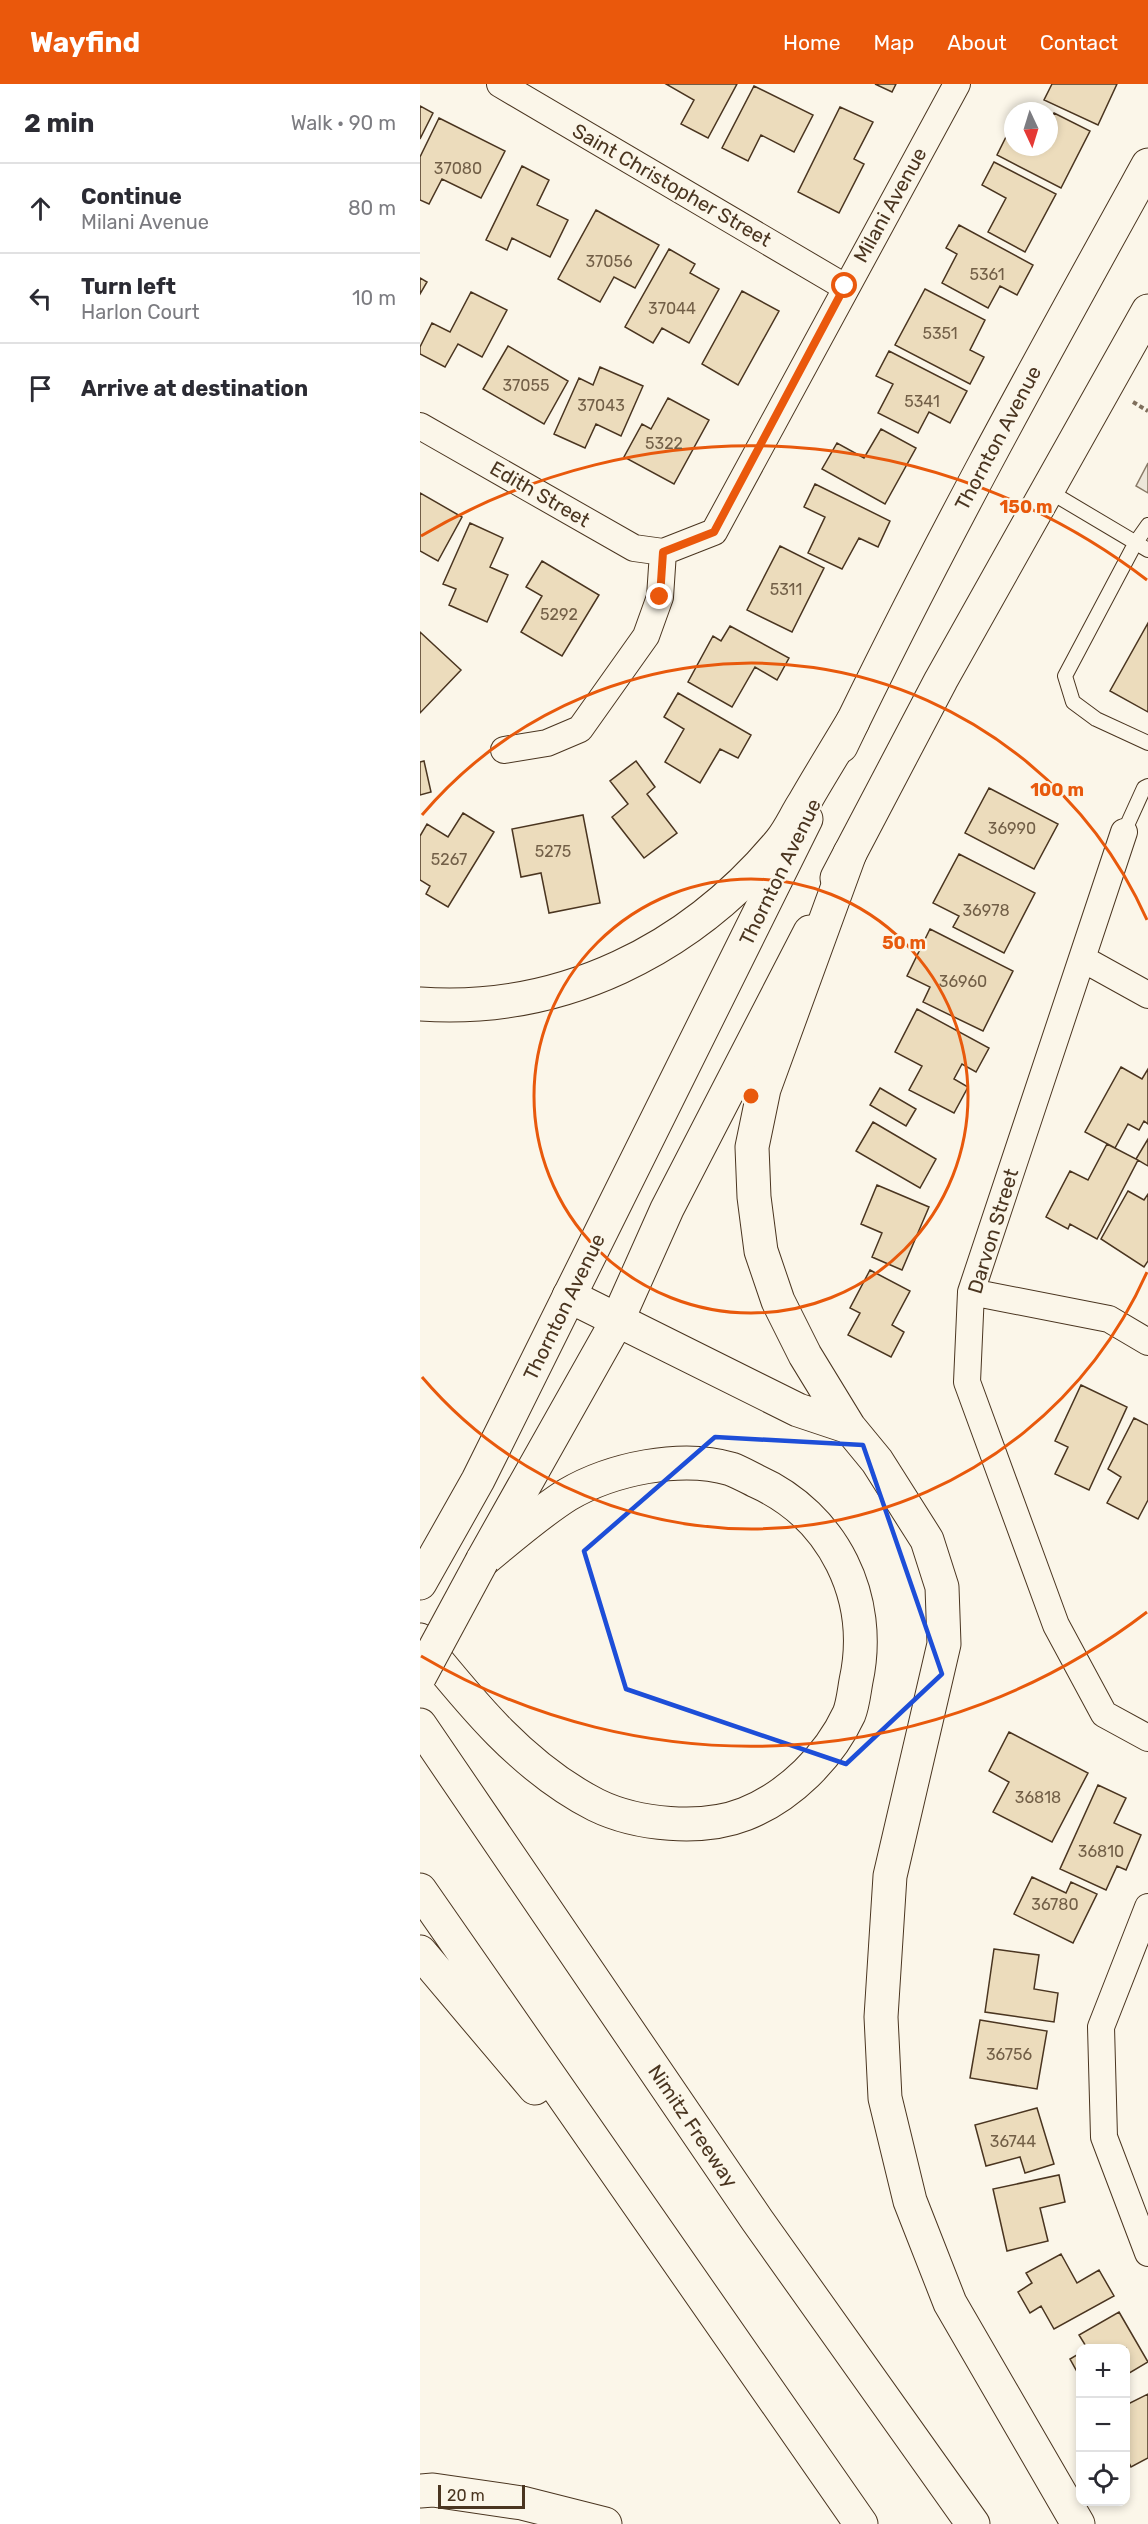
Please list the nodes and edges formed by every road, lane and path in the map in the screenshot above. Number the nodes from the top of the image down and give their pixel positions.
1 (500, 84) edge
2 (957, 84) edge
3 (1148, 165) edge
4 (845, 286) junction
5 (1148, 311) edge
6 (420, 426) edge
7 (1047, 490) junction
8 (1148, 525) edge
9 (1142, 546) edge
10 (663, 552) junction
11 (853, 720) junction
12 (1148, 743) edge
13 (504, 750) dead end
14 (1148, 786) edge
15 (1124, 832) joint
16 (850, 853) junction
17 (1083, 959) junction
18 (1148, 995) edge
19 (420, 1004) edge
20 (971, 1292) junction
21 (569, 1296) junction
22 (617, 1321) junction
23 (1148, 1342) edge
24 (849, 1427) junction
25 (482, 1561) junction
26 (420, 1583) edge
27 (420, 1640) edge
28 (420, 1676) edge
29 (420, 1725) edge
30 (1148, 1738) edge
31 (420, 1890) edge
32 (1148, 1906) edge
33 (420, 1952) edge
34 (666, 2244) junction
35 (1148, 2253) edge
36 (420, 2491) edge
37 (605, 2524) edge
38 (861, 2524) edge
39 (973, 2524) edge
40 (1078, 2524) edge

1 - 4 street, Saint Christopher Street
2 - 4 street, Milani Avenue
3 - 11 main road, Thornton Avenue
4 - 10 street, Milani Avenue
5 - 7 main road
6 - 10 street, Edith Street
7 - 9 lane
7 - 16 main road
8 - 9 lane
9 - 12 lane
10 - 13 street
11 - 19 main road
11 - 21 main road, Thornton Avenue
14 - 15 lane
15 - 17 street, Darvon Street
16 - 22 main road
16 - 24 main road
17 - 18 street
17 - 20 street, Darvon Street
20 - 23 street
20 - 30 street, Darvon Street
21 - 22 main road
21 - 26 main road, Thornton Avenue
22 - 24 main road
22 - 25 main road
24 - 40 main road
25 - 27 main road
25 - 28 main road, bridge
29 - 39 main road, Nimitz Freeway
31 - 34 main road
32 - 35 street
33 - 34 main road
34 - 38 main road
36 - 37 main road

